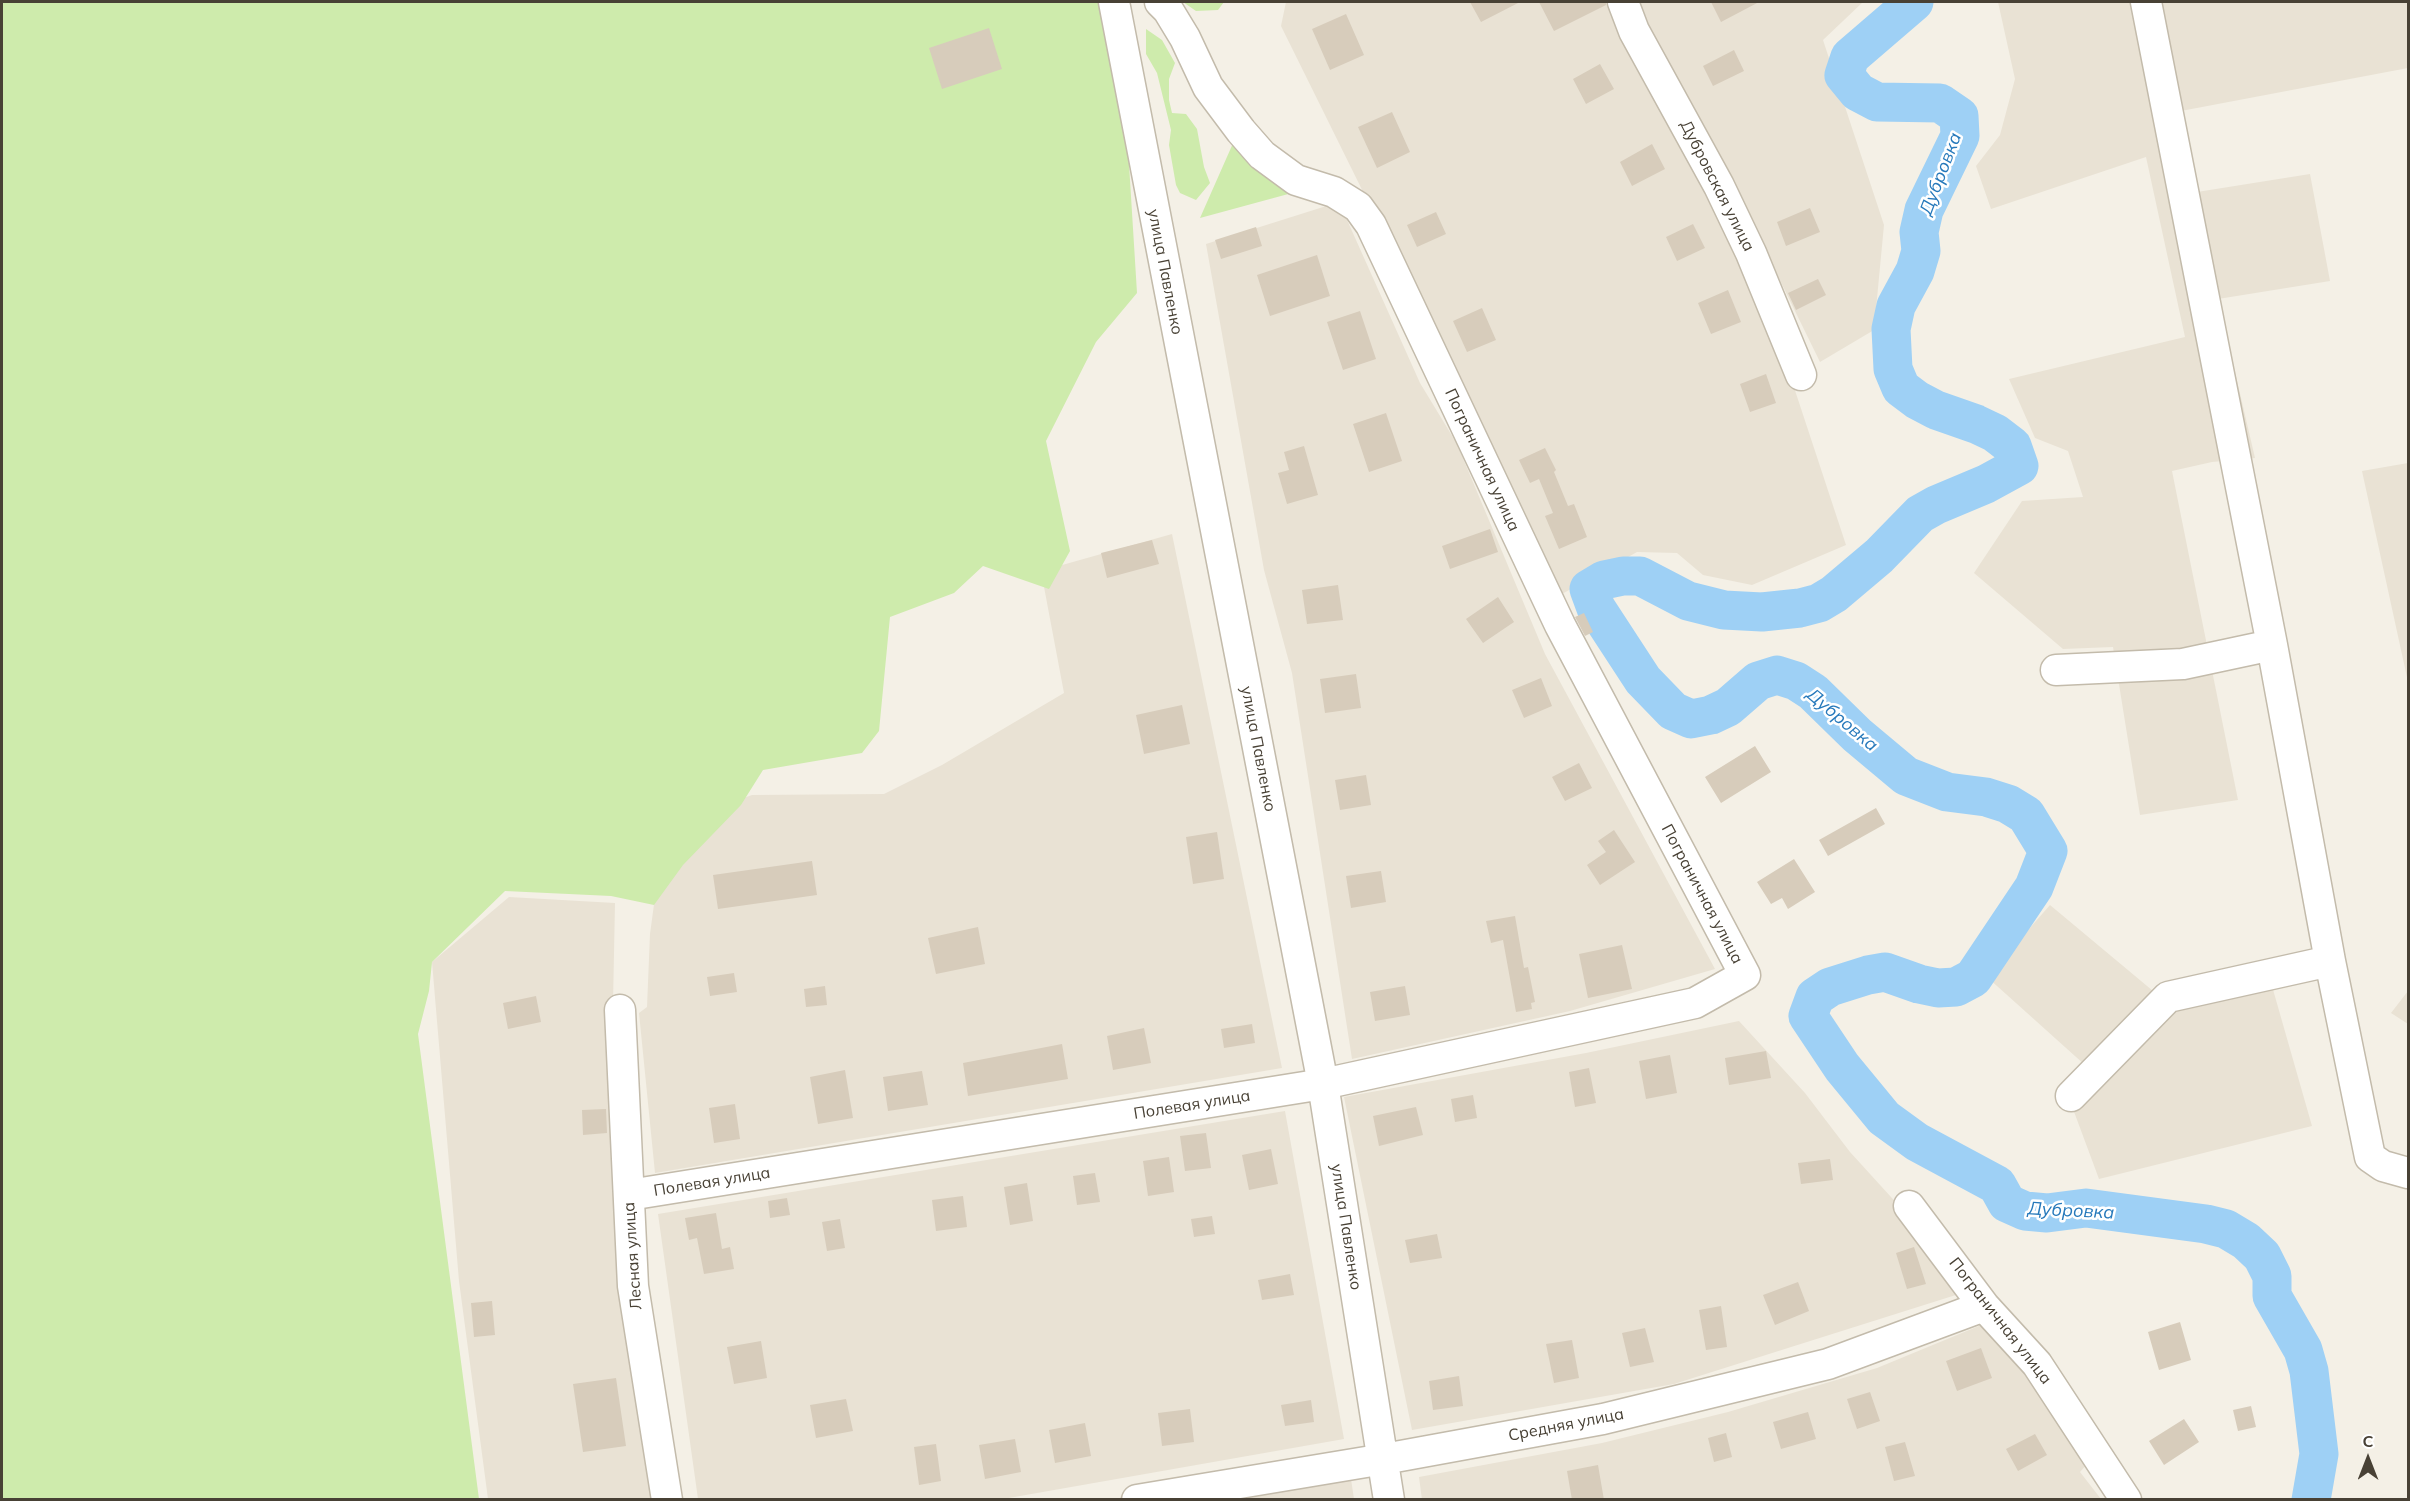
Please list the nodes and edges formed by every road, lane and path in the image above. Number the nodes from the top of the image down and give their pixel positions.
1 (1114, 2) edge
2 (1160, 2) edge
3 (1623, 2) edge
4 (2146, 2) edge
5 (1801, 375) dead end
6 (2272, 645) junction
7 (2056, 669) dead end
8 (2330, 961) junction
9 (1745, 975) joint
10 (620, 1010) dead end
11 (1323, 1084) junction
12 (2071, 1096) dead end
13 (2409, 1173) edge
14 (629, 1195) junction
15 (1909, 1206) dead end
16 (1984, 1306) junction
17 (1384, 1459) junction
18 (667, 1500) edge
19 (1137, 1500) edge
20 (1389, 1500) edge
21 (2126, 1500) edge

1 - 11 street, улица Павленко
2 - 9 street, Пограничная улица
3 - 5 street, Дубровская улица
4 - 6 street
6 - 7 street
6 - 8 street
8 - 12 street
8 - 13 street
9 - 11 street, Полевая улица
10 - 14 street, Лесная улица
11 - 14 street, Полевая улица
11 - 17 street, улица Павленко
14 - 18 street, Лесная улица
15 - 16 street, Пограничная улица
16 - 17 street, Средняя улица
16 - 21 street, Пограничная улица
17 - 19 street, Средняя улица
17 - 20 street, улица Павленко

